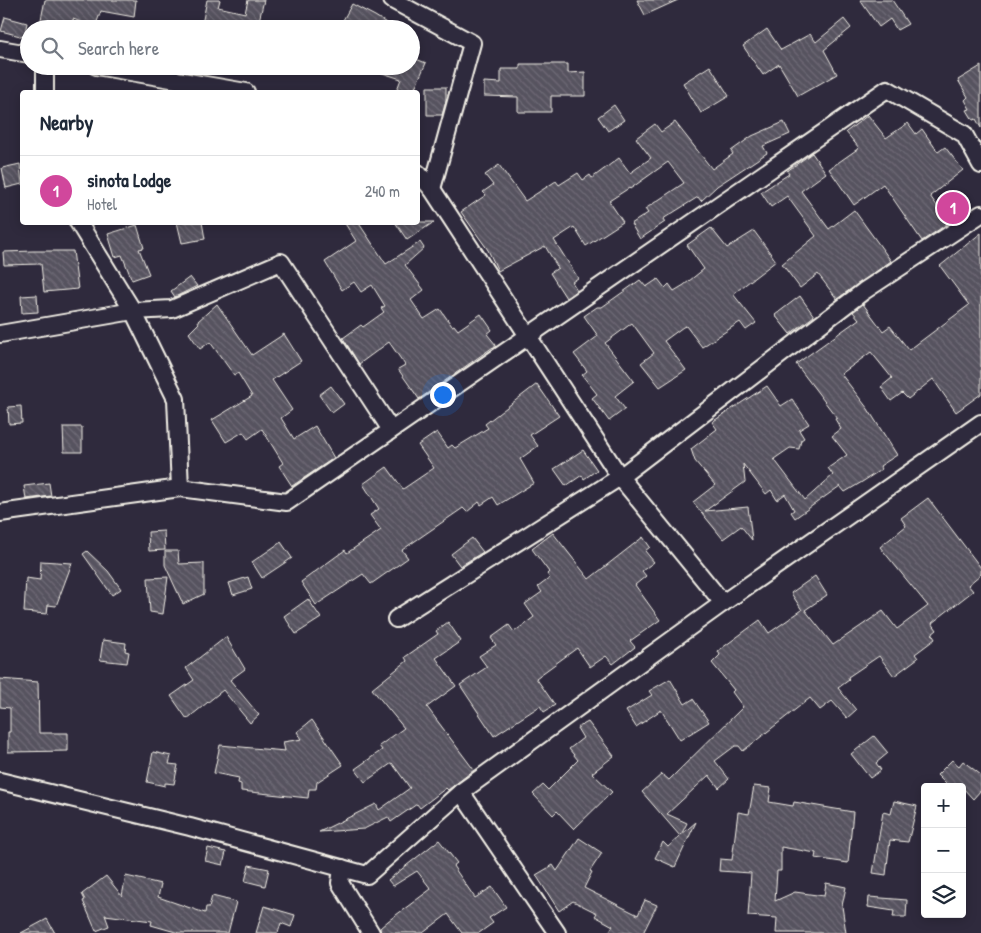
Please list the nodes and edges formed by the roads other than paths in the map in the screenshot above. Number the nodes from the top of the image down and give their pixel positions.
1 (392, 0) edge
2 (0, 49) edge
3 (20, 52) edge
4 (45, 75) edge
5 (148, 75) edge
6 (44, 90) edge
7 (234, 90) edge
8 (981, 165) edge
9 (420, 175) edge
10 (432, 189) junction
11 (981, 214) edge
12 (80, 225) edge
13 (133, 311) junction
14 (0, 334) edge
15 (527, 337) junction
16 (981, 423) edge
17 (391, 430) junction
18 (620, 477) junction
19 (180, 488) junction
20 (0, 513) edge
21 (723, 603) junction
22 (396, 619) dead end
23 (0, 781) edge
24 (461, 792) junction
25 (342, 868) junction
26 (370, 933) edge
27 (557, 933) edge

1 - 10 street
2 - 3 street
4 - 6 street
5 - 7 street
8 - 15 street
9 - 10 street
10 - 15 street
11 - 18 street
12 - 13 street
13 - 14 street
13 - 17 street
13 - 19 street
15 - 17 street
15 - 18 street
16 - 21 street
17 - 19 street
18 - 21 street
18 - 22 street
19 - 20 street
21 - 24 street
23 - 25 street
24 - 25 street
24 - 27 street
25 - 26 street

